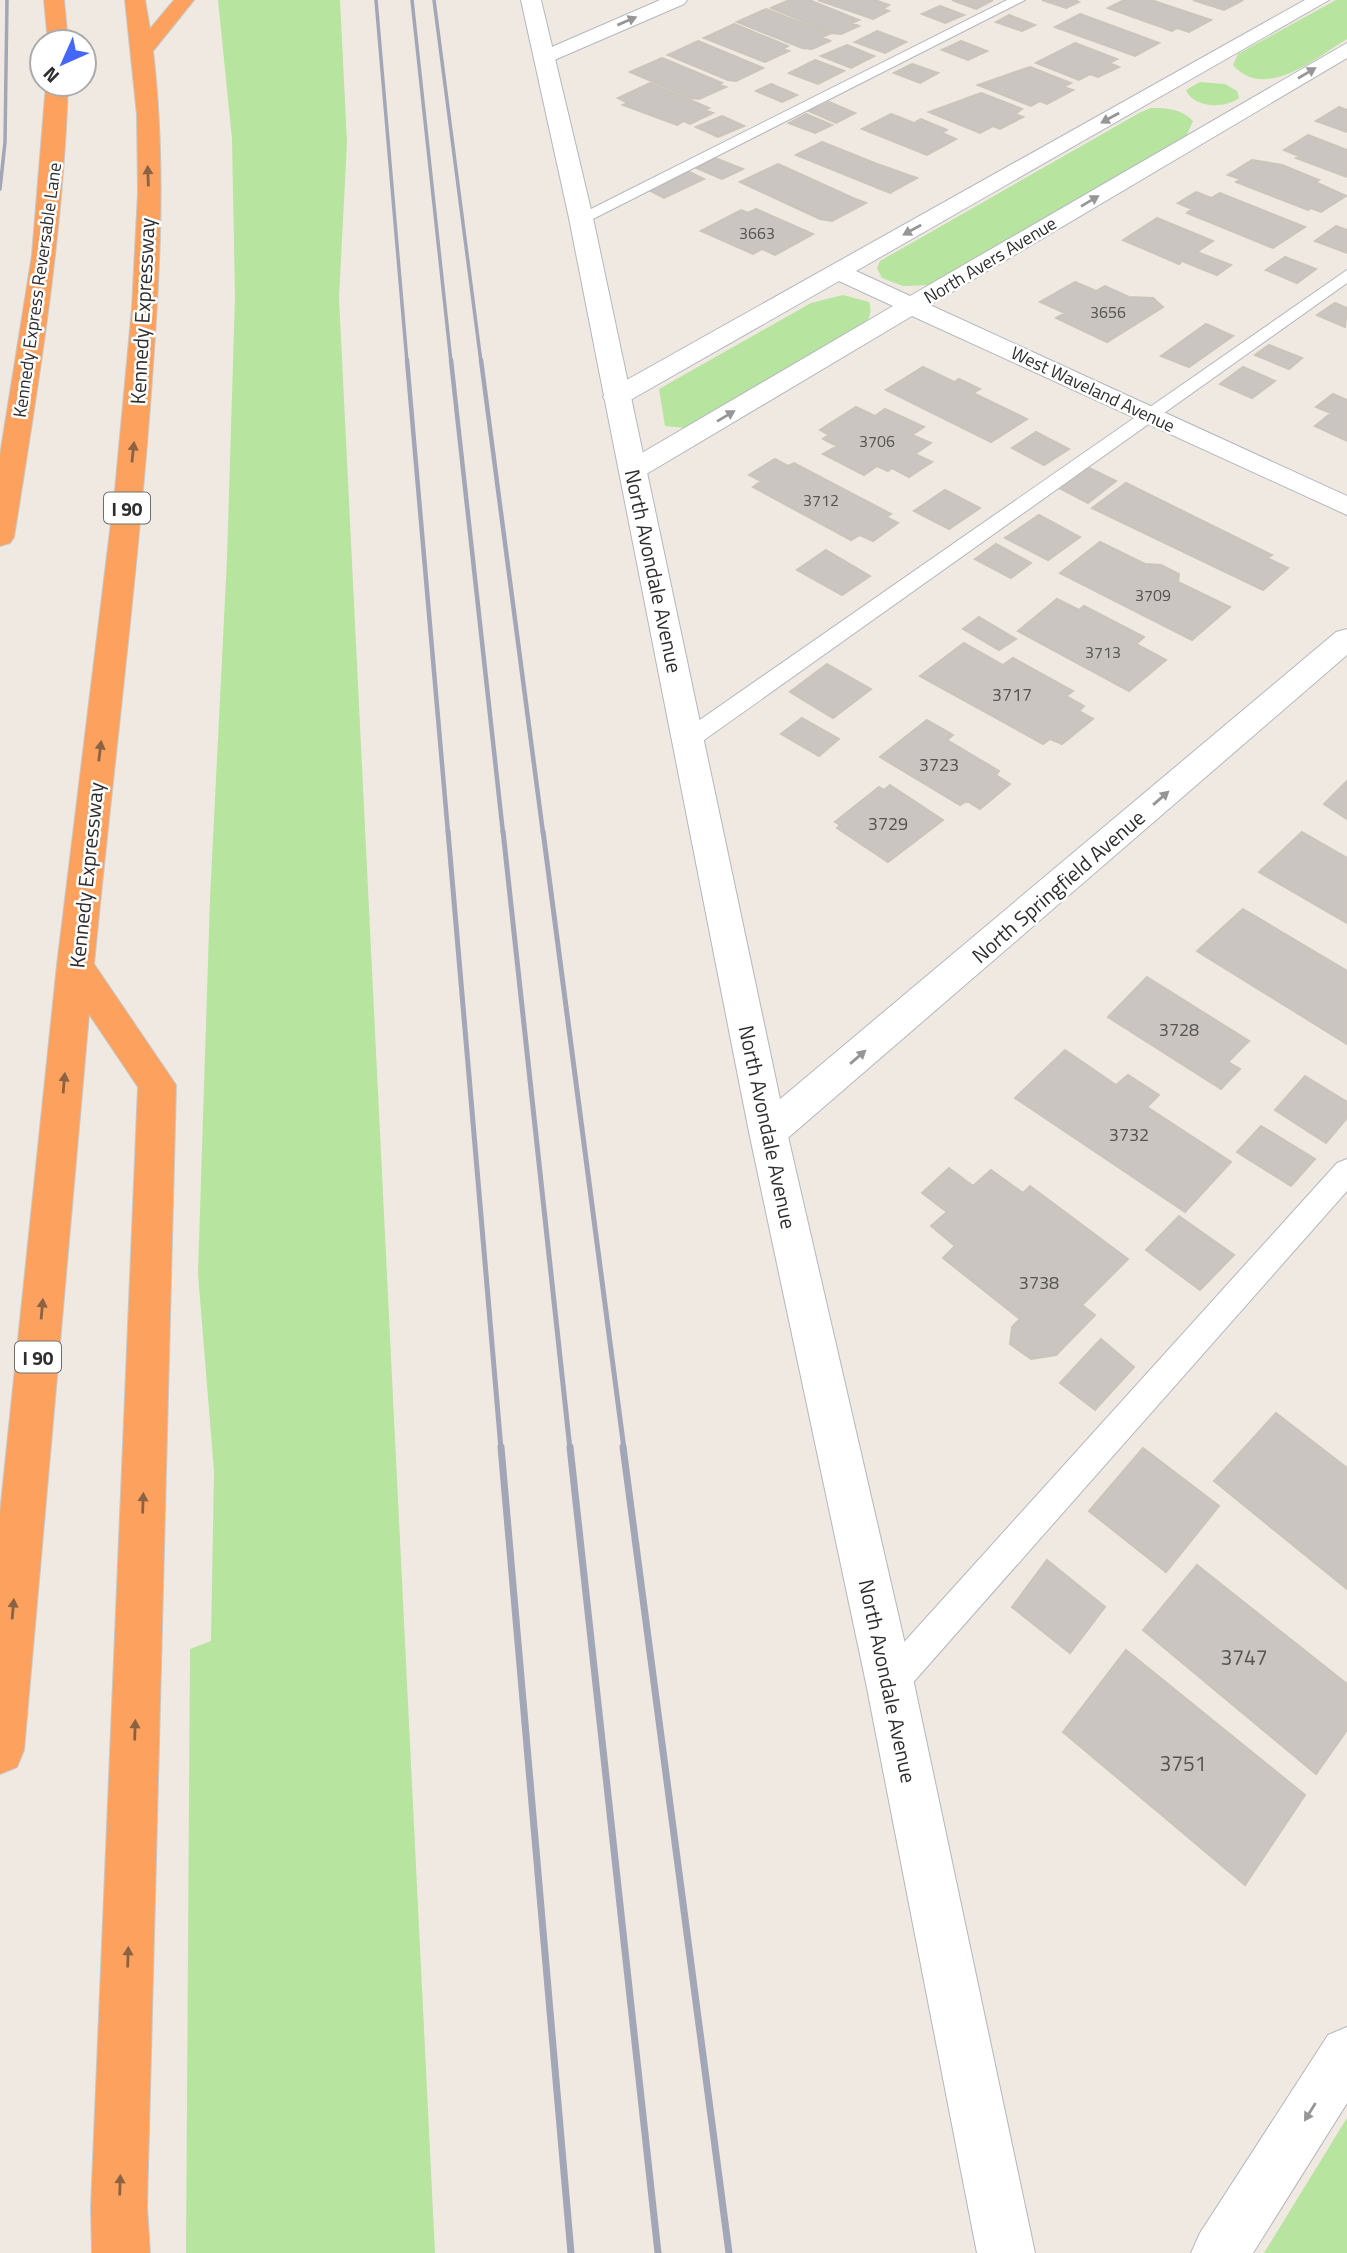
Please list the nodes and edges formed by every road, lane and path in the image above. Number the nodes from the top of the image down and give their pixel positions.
1 (54, 0) edge
2 (135, 0) edge
3 (184, 0) edge
4 (531, 0) edge
5 (677, 0) edge
6 (1018, 0) edge
7 (1319, 0) edge
8 (57, 28) edge
9 (145, 48) junction
10 (1347, 49) edge
11 (545, 57) junction
12 (1204, 64) junction
13 (1228, 73) dead end
14 (1253, 82) dead end
15 (1277, 91) junction
16 (1151, 95) junction
17 (57, 98) edge
18 (1175, 104) dead end
19 (1200, 113) dead end
20 (1225, 122) junction
21 (581, 218) junction
22 (838, 272) junction
23 (1347, 275) edge
24 (912, 306) junction
25 (616, 397) junction
26 (1148, 415) junction
27 (633, 470) junction
28 (1347, 507) edge
29 (0, 537) edge
30 (1347, 639) edge
31 (689, 739) junction
32 (75, 965) junction
33 (768, 1132) junction
34 (1347, 1171) edge
35 (890, 1683) junction
36 (0, 1750) edge
37 (1347, 2054) edge
38 (121, 2253) edge
39 (1006, 2253) edge
40 (1220, 2253) edge

1 - 8 highway
2 - 9 highway, Kennedy Expressway / I 90
3 - 9 highway
4 - 11 street, North Avondale Avenue
11 -> 5 street
6 - 21 lane
7 - 12 street
32 -> 9 highway, Kennedy Expressway / I 90
15 -> 10 street, North Avers Avenue
11 - 21 street, North Avondale Avenue
12 - 13 street
12 - 16 street
14 - 15 street
15 - 20 street, North Avers Avenue
16 - 18 street
16 -> 22 street
17 - 29 highway, Kennedy Express Reversable Lane
19 - 20 street
24 -> 20 street, North Avers Avenue
21 - 25 street, North Avondale Avenue
22 - 24 street, West Waveland Avenue
22 - 25 street
23 - 26 lane
24 - 26 street, West Waveland Avenue
27 -> 24 street, North Avers Avenue
25 - 27 street, North Avondale Avenue
26 - 28 street, West Waveland Avenue
26 - 31 lane
27 - 31 street, North Avondale Avenue
33 -> 30 street, North Springfield Avenue
31 - 33 street, North Avondale Avenue
36 -> 32 highway, Kennedy Expressway / I 90
38 -> 32 highway
33 - 35 street, North Avondale Avenue
34 - 35 lane
35 - 39 street, North Avondale Avenue
37 -> 40 street

